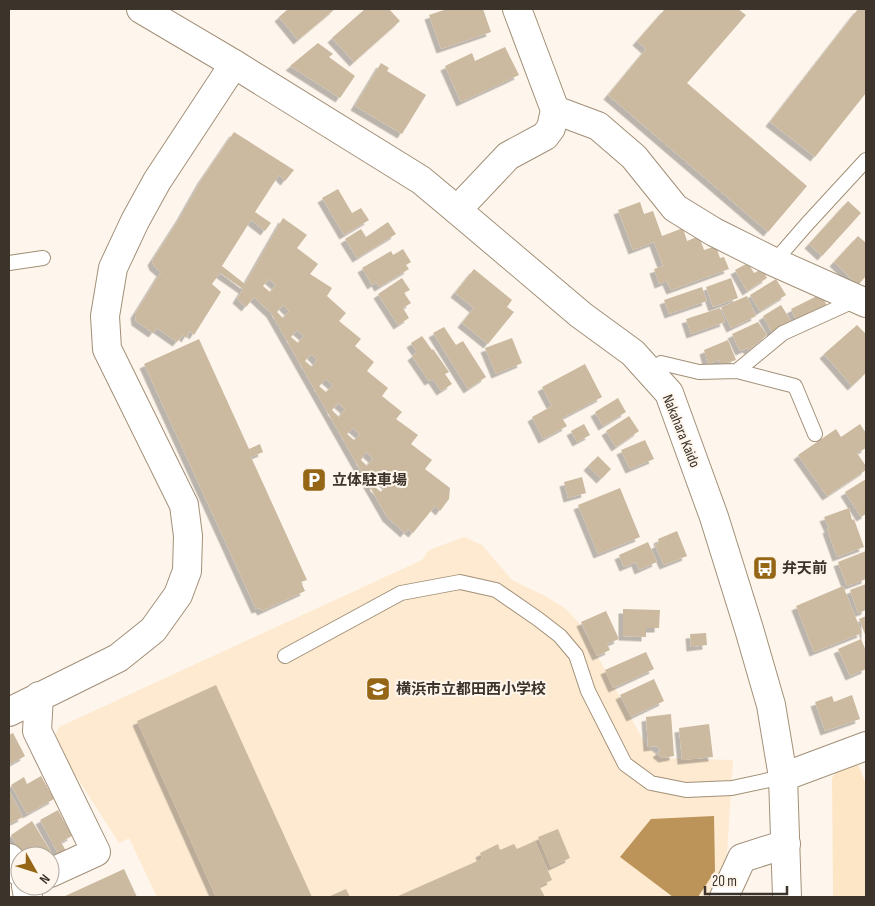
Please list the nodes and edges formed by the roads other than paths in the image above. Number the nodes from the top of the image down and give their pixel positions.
1 (141, 9) edge
2 (517, 9) edge
3 (234, 64) junction
4 (554, 110) junction
5 (866, 160) edge
6 (457, 210) junction
7 (43, 258) dead end
8 (774, 262) junction
9 (9, 263) edge
10 (862, 301) edge
11 (661, 362) dead end
12 (737, 371) junction
13 (816, 434) dead end
14 (285, 656) dead end
15 (39, 696) junction
16 (9, 712) edge
17 (866, 746) edge
18 (783, 777) junction
19 (786, 844) junction
20 (60, 868) edge
21 (724, 897) edge
22 (787, 897) edge

1 - 3 street, Nakahara Kaido
2 - 4 street
3 - 6 street, Nakahara Kaido
3 - 15 street
4 - 6 street
4 - 8 street
5 - 8 lane
6 - 18 street, Nakahara Kaido
7 - 9 lane
8 - 10 street
10 - 12 lane
11 - 12 lane
12 - 13 lane
14 - 18 lane
15 - 16 street
15 - 20 street
17 - 18 street
18 - 19 street, Nakahara Kaido
19 - 21 street
19 - 22 street, Nakahara Kaido

